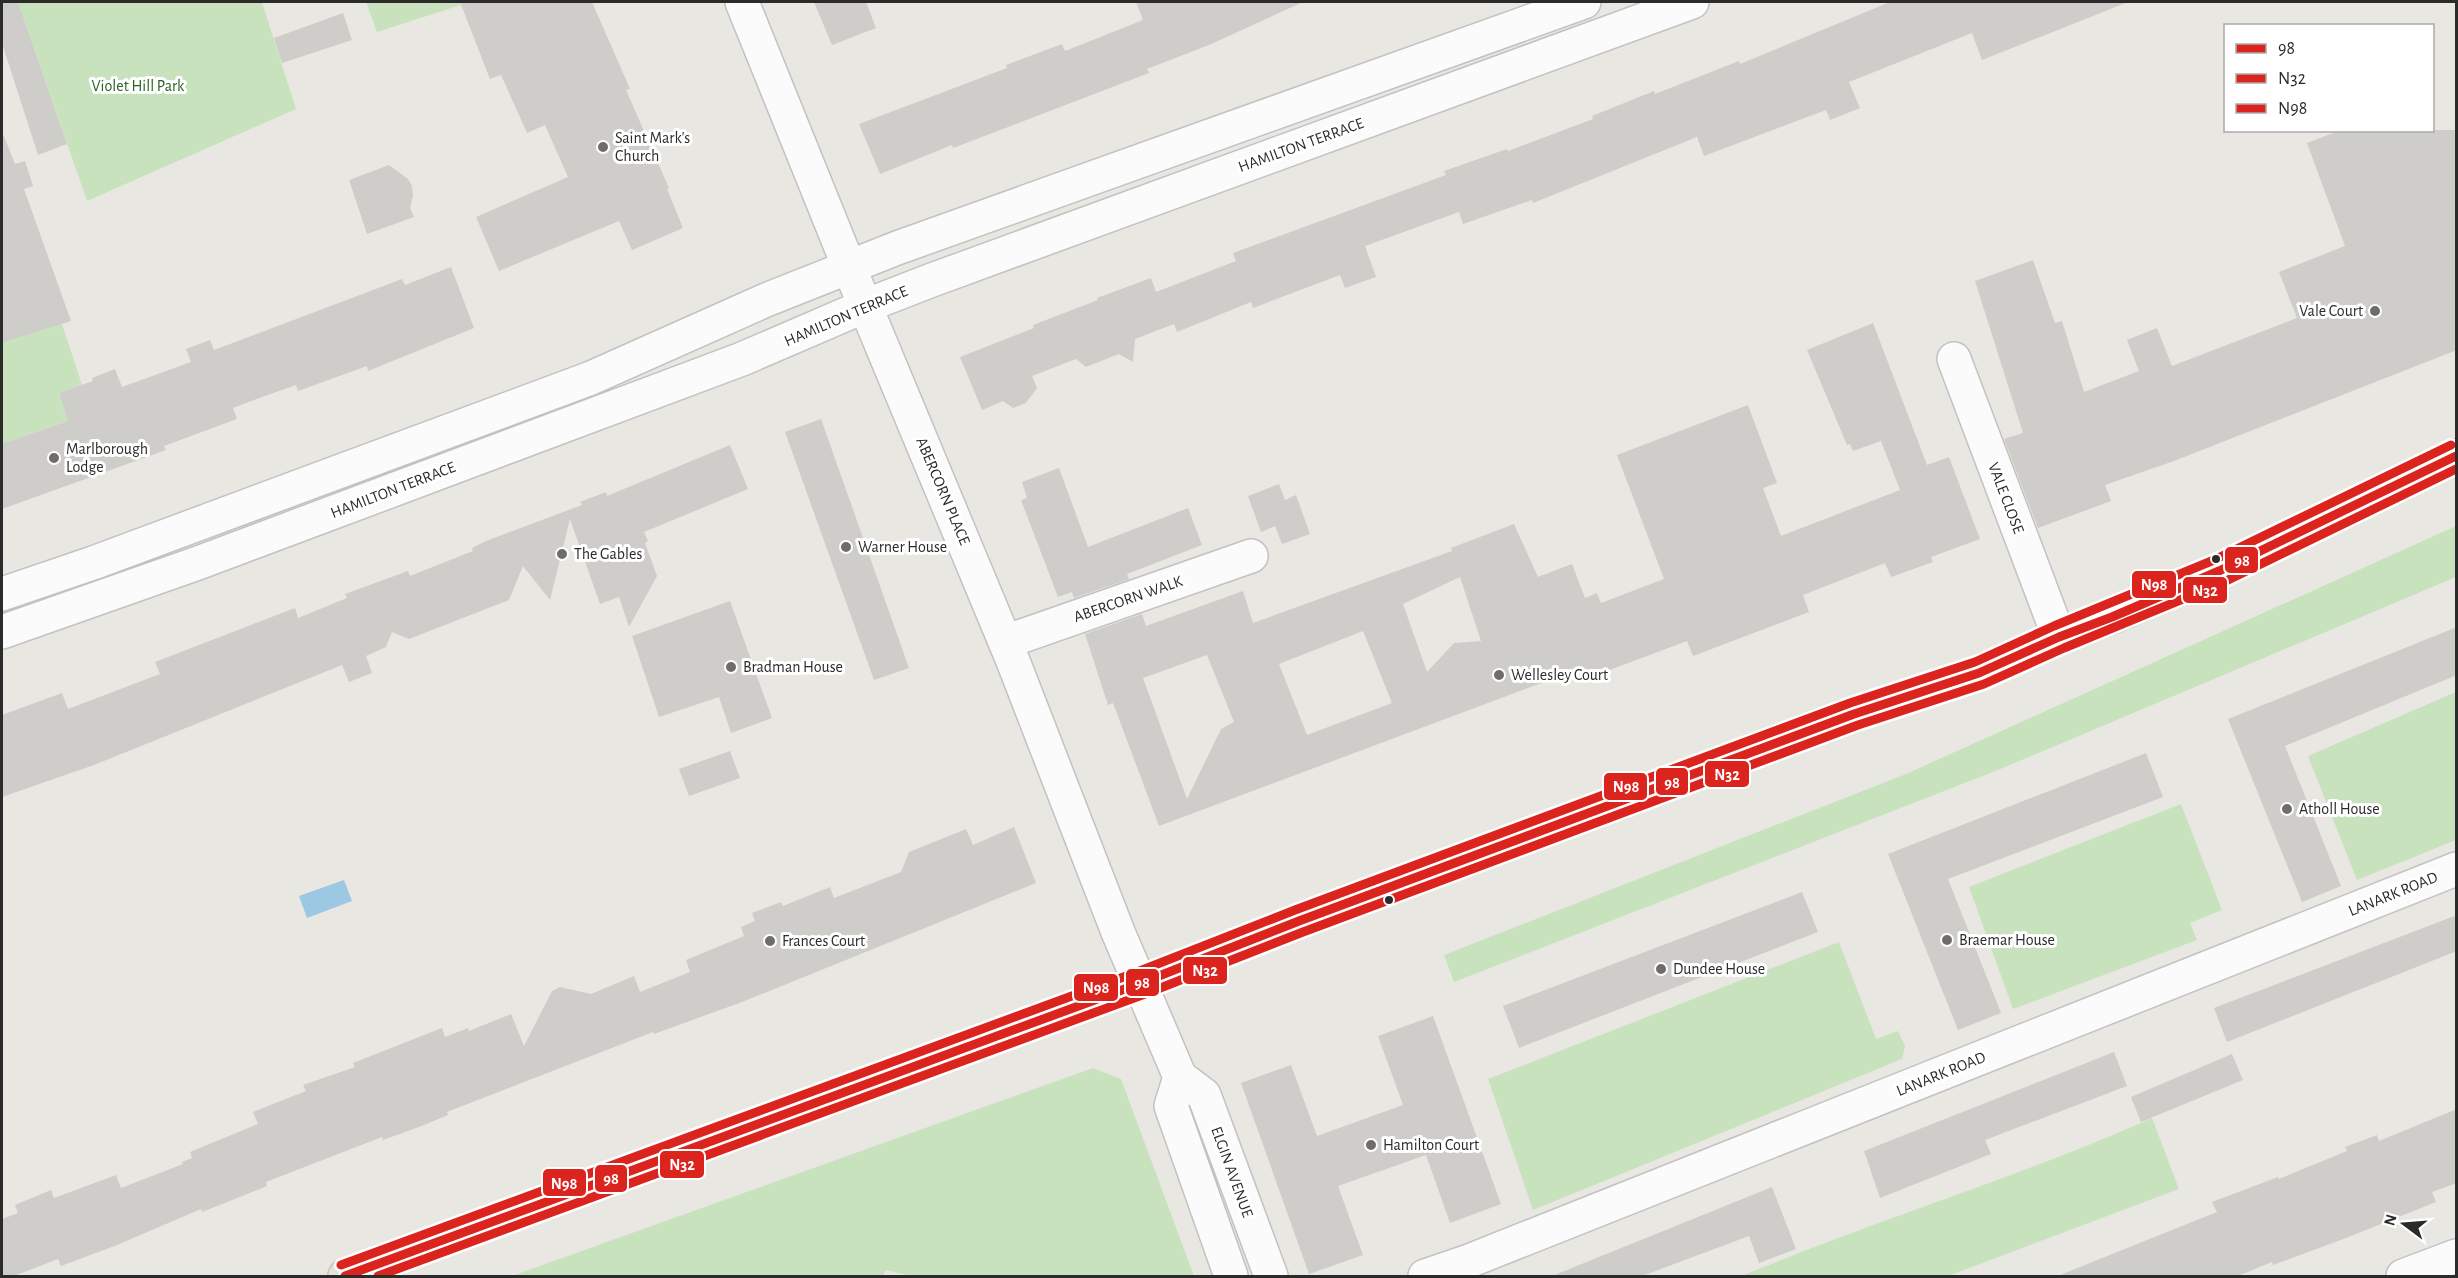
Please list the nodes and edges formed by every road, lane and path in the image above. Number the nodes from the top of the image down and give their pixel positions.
1 (742, 2) edge
2 (1584, 2) edge
3 (1692, 2) edge
4 (849, 267) junction
5 (865, 306) junction
6 (1954, 359) dead end
7 (2457, 456) edge
8 (1251, 556) dead end
9 (2, 594) edge
10 (2, 632) edge
11 (2059, 637) junction
12 (1005, 642) junction
13 (2457, 869) edge
14 (1141, 983) junction
15 (1180, 1077) junction
16 (2457, 1256) edge
17 (1472, 1269) edge
18 (345, 1276) edge
19 (1231, 1276) edge
20 (1271, 1276) edge
21 (1425, 1276) edge
22 (2403, 1276) edge

1 - 4 street, ABERCORN PLACE
2 - 4 street
3 - 5 street, HAMILTON TERRACE
4 - 5 street, ABERCORN PLACE
4 - 9 street
5 - 10 street, HAMILTON TERRACE
5 - 12 street, ABERCORN PLACE
6 - 11 street, VALE CLOSE
7 - 11 main road
8 - 12 street, ABERCORN WALK
11 - 14 main road
12 - 14 street, ABERCORN PLACE
13 - 17 street, LANARK ROAD
14 - 15 street
14 - 18 main road
15 - 19 street
15 - 20 street, ELGIN AVENUE
16 - 22 street
17 - 21 street, LANARK ROAD

